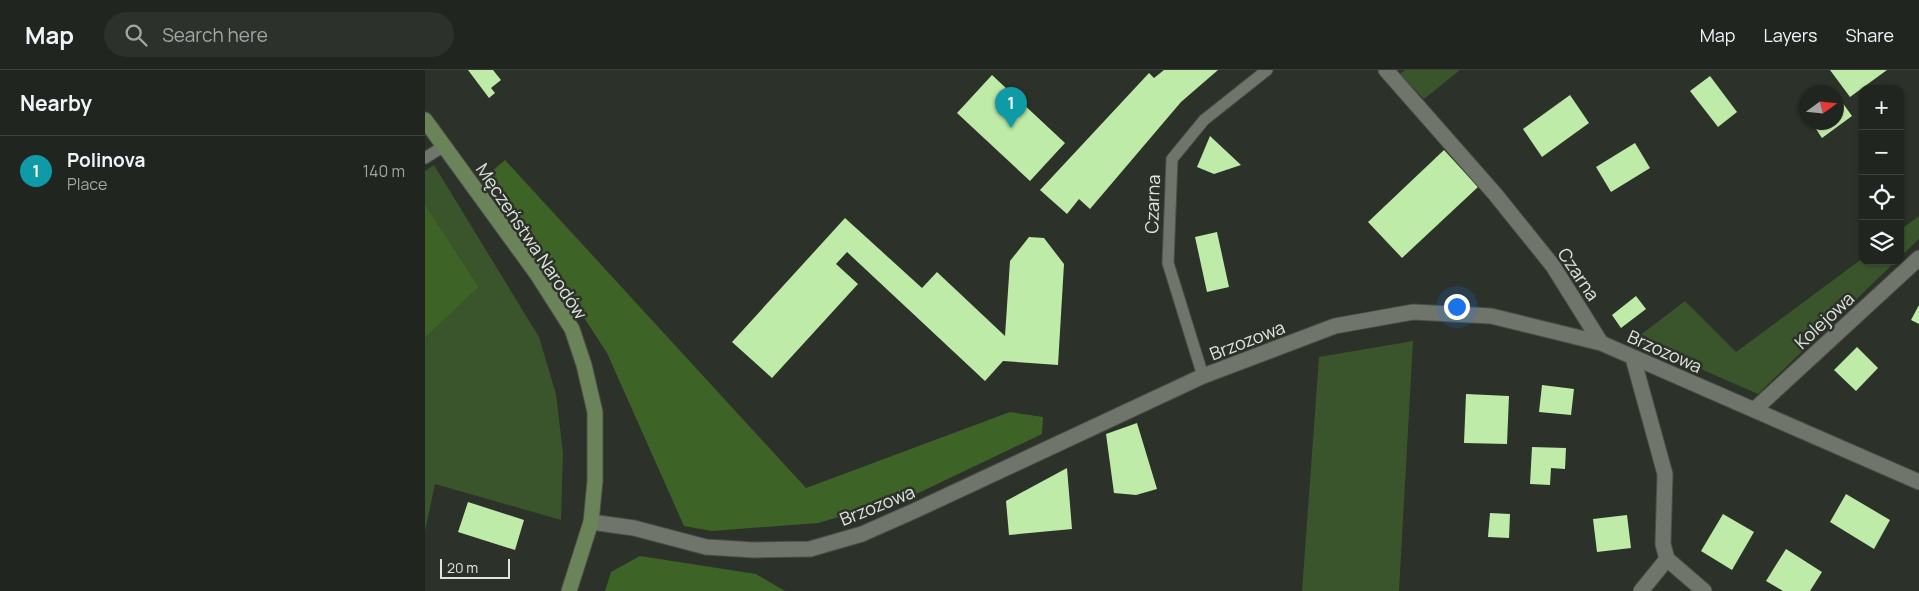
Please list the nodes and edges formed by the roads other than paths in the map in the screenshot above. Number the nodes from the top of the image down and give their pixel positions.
1 (1267, 70) edge
2 (1386, 70) edge
3 (425, 120) edge
4 (444, 146) junction
5 (425, 158) edge
6 (1919, 258) edge
7 (1601, 343) junction
8 (1633, 358) junction
9 (1203, 376) junction
10 (1754, 410) junction
11 (1919, 482) edge
12 (591, 522) junction
13 (1667, 559) junction
14 (569, 591) edge
15 (1641, 591) edge
16 (1704, 591) edge

1 - 9 lane, Czarna
2 - 7 street, Czarna
3 - 4 street, Męczeństwa Narodów
4 - 5 lane
4 - 12 street, Męczeństwa Narodów
6 - 10 street, Kolejowa
7 - 8 street, Brzozowa
7 - 9 street, Brzozowa
8 - 10 street, Brzozowa
8 - 13 street
9 - 12 street, Brzozowa
10 - 11 street, Brzozowa
12 - 14 street, Męczeństwa Narodów
13 - 15 street
13 - 16 street

